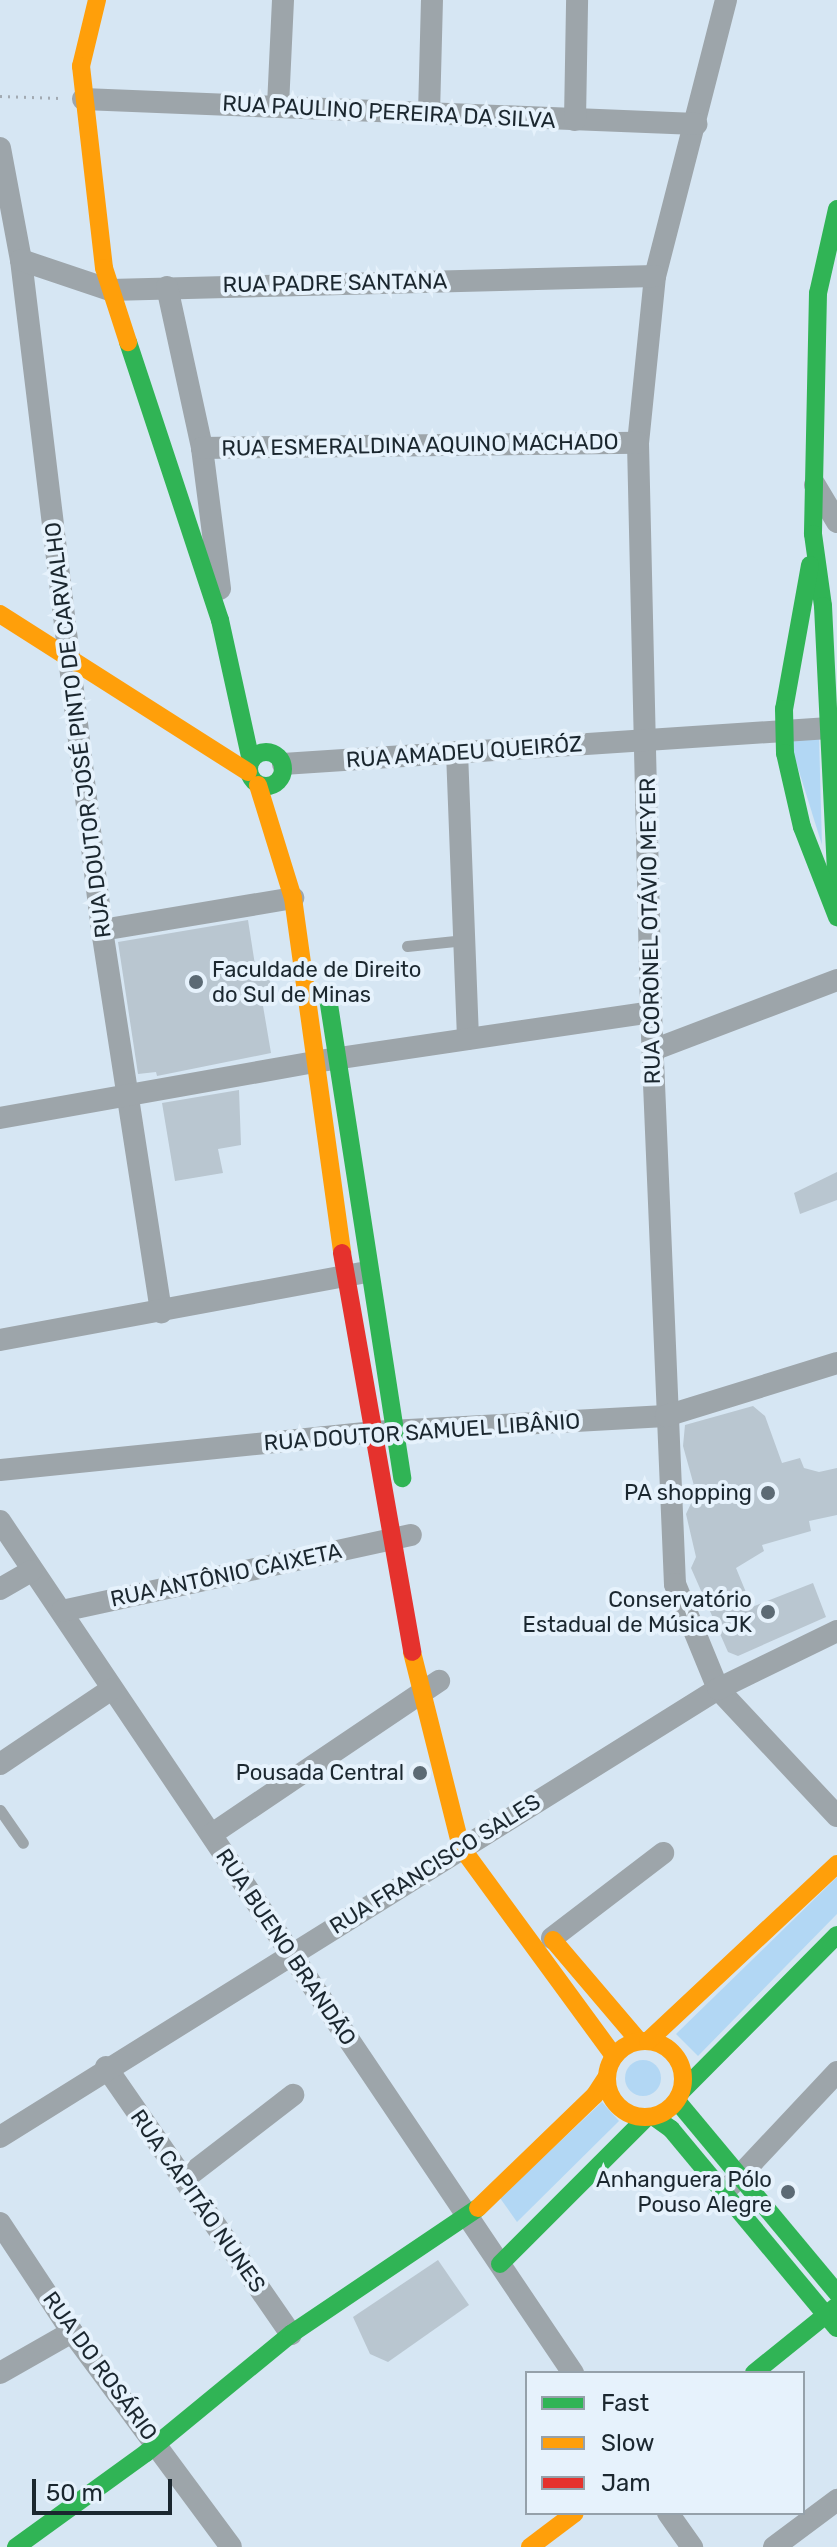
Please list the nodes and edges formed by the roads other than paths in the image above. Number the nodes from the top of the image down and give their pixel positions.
1 (97, 0) edge
2 (283, 0) edge
3 (432, 0) edge
4 (577, 0) edge
5 (726, 0) edge
6 (83, 99) junction
7 (278, 106) junction
8 (429, 114) junction
9 (575, 120) junction
10 (696, 124) junction
11 (0, 148) edge
12 (837, 209) edge
13 (21, 260) junction
14 (655, 276) junction
15 (167, 287) junction
16 (110, 290) junction
17 (638, 443) junction
18 (202, 448) junction
19 (813, 482) junction
20 (837, 522) edge
21 (837, 538) edge
22 (813, 544) junction
23 (218, 613) junction
24 (0, 614) edge
25 (71, 659) junction
26 (829, 728) junction
27 (784, 730) junction
28 (645, 740) junction
29 (457, 752) junction
30 (277, 765) junction
31 (252, 773) junction
32 (288, 808) dead end
33 (293, 898) junction
34 (835, 905) edge
35 (102, 930) junction
36 (465, 940) junction
37 (407, 946) dead end
38 (837, 980) edge
39 (326, 982) dead end
40 (651, 1012) junction
41 (468, 1039) junction
42 (653, 1050) junction
43 (336, 1058) junction
44 (313, 1062) junction
45 (125, 1095) junction
46 (0, 1118) edge
47 (373, 1270) junction
48 (346, 1275) junction
49 (161, 1312) junction
50 (0, 1340) edge
51 (837, 1363) edge
52 (666, 1416) junction
53 (383, 1431) junction
54 (0, 1470) edge
55 (0, 1521) edge
56 (401, 1537) junction
57 (31, 1571) junction
58 (0, 1589) edge
59 (62, 1611) junction
60 (428, 1626) dead end
61 (837, 1631) edge
62 (434, 1653) dead end
63 (439, 1681) junction
64 (718, 1689) junction
65 (110, 1690) junction
66 (419, 1691) junction
67 (0, 1764) edge
68 (467, 1789) dead end
69 (0, 1810) edge
70 (837, 1816) edge
71 (212, 1834) junction
72 (472, 1834) junction
73 (23, 1843) dead end
74 (663, 1853) dead end
75 (837, 1864) edge
76 (837, 1935) edge
77 (552, 1938) junction
78 (290, 1955) junction
79 (644, 2041) junction
80 (614, 2056) junction
81 (106, 2067) junction
82 (837, 2072) edge
83 (606, 2078) junction
84 (293, 2095) dead end
85 (679, 2096) junction
86 (650, 2117) junction
87 (0, 2137) edge
88 (740, 2176) junction
89 (184, 2179) junction
90 (724, 2193) junction
91 (469, 2217) junction
92 (0, 2223) edge
93 (500, 2264) junction
94 (837, 2293) edge
95 (833, 2316) edge
96 (72, 2332) junction
97 (291, 2334) junction
98 (572, 2371) edge
99 (757, 2371) edge
100 (0, 2373) edge
101 (156, 2444) junction
102 (837, 2500) edge
103 (572, 2515) edge
104 (669, 2515) edge
105 (16, 2547) edge
106 (231, 2547) edge
107 (530, 2547) edge
108 (692, 2547) edge
109 (774, 2547) edge

1 - 6 street
2 - 7 street
3 - 8 street
4 - 9 street
5 - 10 street, RUA CORONEL OTÁVIO MEYER
6 - 7 street, RUA PAULINO PEREIRA DA SILVA
6 - 16 street
7 - 8 street, RUA PAULINO PEREIRA DA SILVA
8 - 9 street, RUA PAULINO PEREIRA DA SILVA
9 - 10 street, RUA PAULINO PEREIRA DA SILVA
10 - 14 street, RUA CORONEL OTÁVIO MEYER
11 - 13 street, RUA DOUTOR JOSÉ PINTO DE CARVALHO
12 - 19 street
13 - 16 street, RUA PADRE SANTANA
13 - 25 street, RUA DOUTOR JOSÉ PINTO DE CARVALHO
14 - 15 street, RUA PADRE SANTANA
14 - 17 street, RUA CORONEL OTÁVIO MEYER
15 - 16 street, RUA PADRE SANTANA
15 - 18 street
16 - 23 street
17 - 18 street, RUA ESMERALDINA AQUINO MACHADO
17 - 28 street, RUA CORONEL OTÁVIO MEYER
18 - 23 street
19 - 20 street
19 - 22 street
21 - 22 street
22 - 26 street
22 - 27 street
23 - 30 street
23 - 31 street
24 - 25 street
25 - 31 street
25 - 35 street, RUA DOUTOR JOSÉ PINTO DE CARVALHO
26 - 27 street, RUA AMADEU QUEIRÓZ
26 - 34 street
27 - 28 street, RUA AMADEU QUEIRÓZ
27 - 34 street
28 - 29 street, RUA AMADEU QUEIRÓZ
28 - 40 street, RUA CORONEL OTÁVIO MEYER
29 - 30 street, RUA AMADEU QUEIRÓZ
29 - 36 street
30 - 31 street
30 - 31 street
30 - 32 street
31 - 33 street
33 - 35 street
33 - 44 street
35 - 45 street, RUA DOUTOR JOSÉ PINTO DE CARVALHO
36 - 37 lane
36 - 41 street
38 - 42 street
39 - 43 street
40 - 41 street
40 - 42 street, RUA CORONEL OTÁVIO MEYER
41 - 43 street
42 - 52 street, RUA CORONEL OTÁVIO MEYER
43 - 44 street
43 - 47 street
44 - 45 street
44 - 48 street
45 - 46 street
45 - 49 street, RUA DOUTOR JOSÉ PINTO DE CARVALHO
47 - 48 street
47 - 53 street
48 - 49 street
48 - 53 street
49 - 50 street
51 - 52 street, RUA DOUTOR SAMUEL LIBÂNIO
52 - 53 street, RUA DOUTOR SAMUEL LIBÂNIO
52 - 64 street, RUA CORONEL OTÁVIO MEYER
53 - 54 street, RUA DOUTOR SAMUEL LIBÂNIO
53 - 56 street
55 - 57 street, RUA BUENO BRANDÃO
56 - 59 street, RUA ANTÔNIO CAIXETA
56 - 60 street
56 - 66 street
57 - 58 street
57 - 59 street, RUA BUENO BRANDÃO
59 - 65 street, RUA BUENO BRANDÃO
61 - 64 street, RUA FRANCISCO SALES
62 - 63 street
63 - 66 street
63 - 68 street
64 - 70 street, RUA CORONEL OTÁVIO MEYER
64 - 72 street, RUA FRANCISCO SALES
65 - 67 street
65 - 71 street, RUA BUENO BRANDÃO
66 - 71 street
66 - 72 street
69 - 73 lane
71 - 78 street, RUA BUENO BRANDÃO
72 - 77 street
72 - 78 street, RUA FRANCISCO SALES
72 - 80 street
74 - 77 street
75 - 79 street
76 - 85 street
77 - 79 street
78 - 81 street, RUA FRANCISCO SALES
78 - 91 street, RUA BUENO BRANDÃO
79 - 80 street
79 - 85 street
80 - 83 street
81 - 87 street, RUA FRANCISCO SALES
81 - 89 street, RUA CAPITÃO NUNES
82 - 88 street
83 - 86 street
83 - 91 street
84 - 89 street
85 - 86 street
85 - 88 street
86 - 90 street
86 - 93 street
88 - 90 street
88 - 94 street
89 - 97 street, RUA CAPITÃO NUNES
90 - 95 street
91 - 93 street, RUA BUENO BRANDÃO
91 - 97 street
92 - 96 street, RUA DO ROSÁRIO
93 - 98 street, RUA BUENO BRANDÃO
95 - 99 street
96 - 100 street
96 - 101 street, RUA DO ROSÁRIO
97 - 101 street
101 - 105 street
101 - 106 street, RUA DO ROSÁRIO
102 - 109 street
103 - 107 street
104 - 108 street

